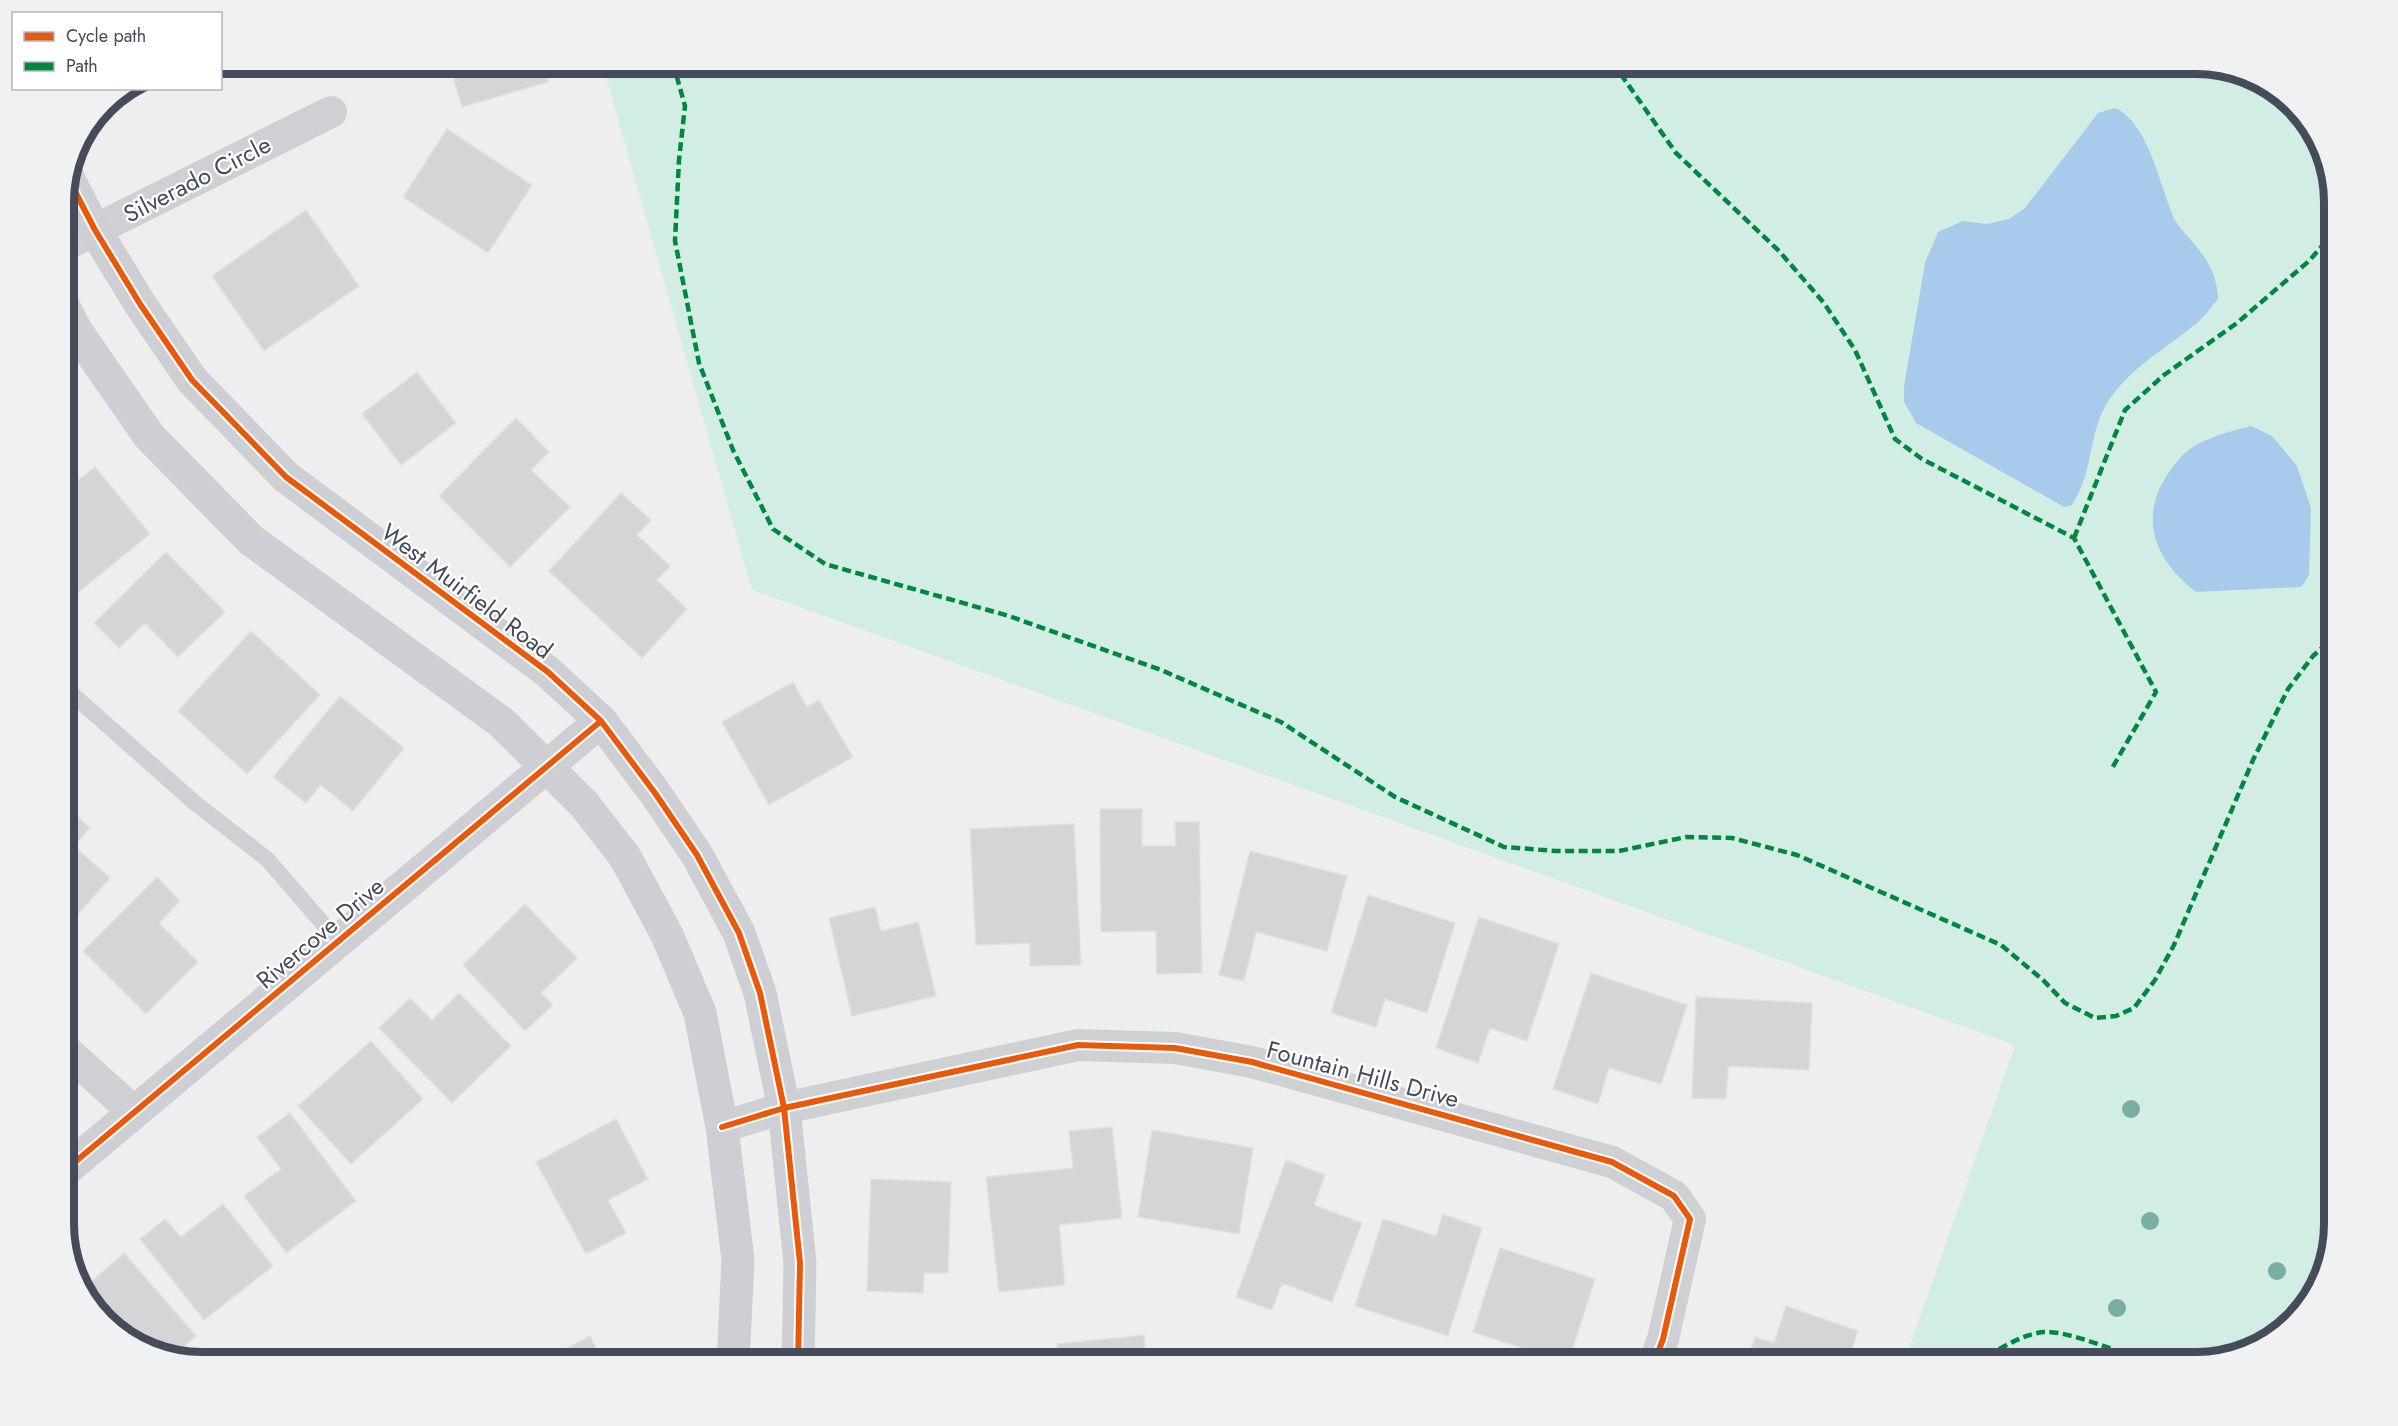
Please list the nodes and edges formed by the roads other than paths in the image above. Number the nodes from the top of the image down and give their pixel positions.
1 (331, 112) dead end
2 (74, 190) edge
3 (95, 230) junction
4 (74, 240) edge
5 (74, 326) edge
6 (74, 696) edge
7 (601, 721) junction
8 (547, 768) junction
9 (338, 941) junction
10 (74, 1058) edge
11 (783, 1108) junction
12 (134, 1112) junction
13 (722, 1127) junction
14 (74, 1163) edge
15 (734, 1352) edge
16 (798, 1352) edge
17 (1658, 1352) edge

1 - 3 street, Silverado Circle
2 - 3 street, West Muirfield Road
3 - 4 street, Silverado Circle
3 - 7 street, West Muirfield Road
5 - 8 street
6 - 9 lane
7 - 8 street, Rivercove Drive
7 - 11 street, West Muirfield Road
8 - 9 street, Rivercove Drive
8 - 13 street
9 - 12 street, Rivercove Drive
10 - 12 street
11 - 13 street, Fountain Hills Drive
11 - 16 street, West Muirfield Road
11 - 17 street, Fountain Hills Drive
12 - 14 street, Rivercove Drive
13 - 15 street

